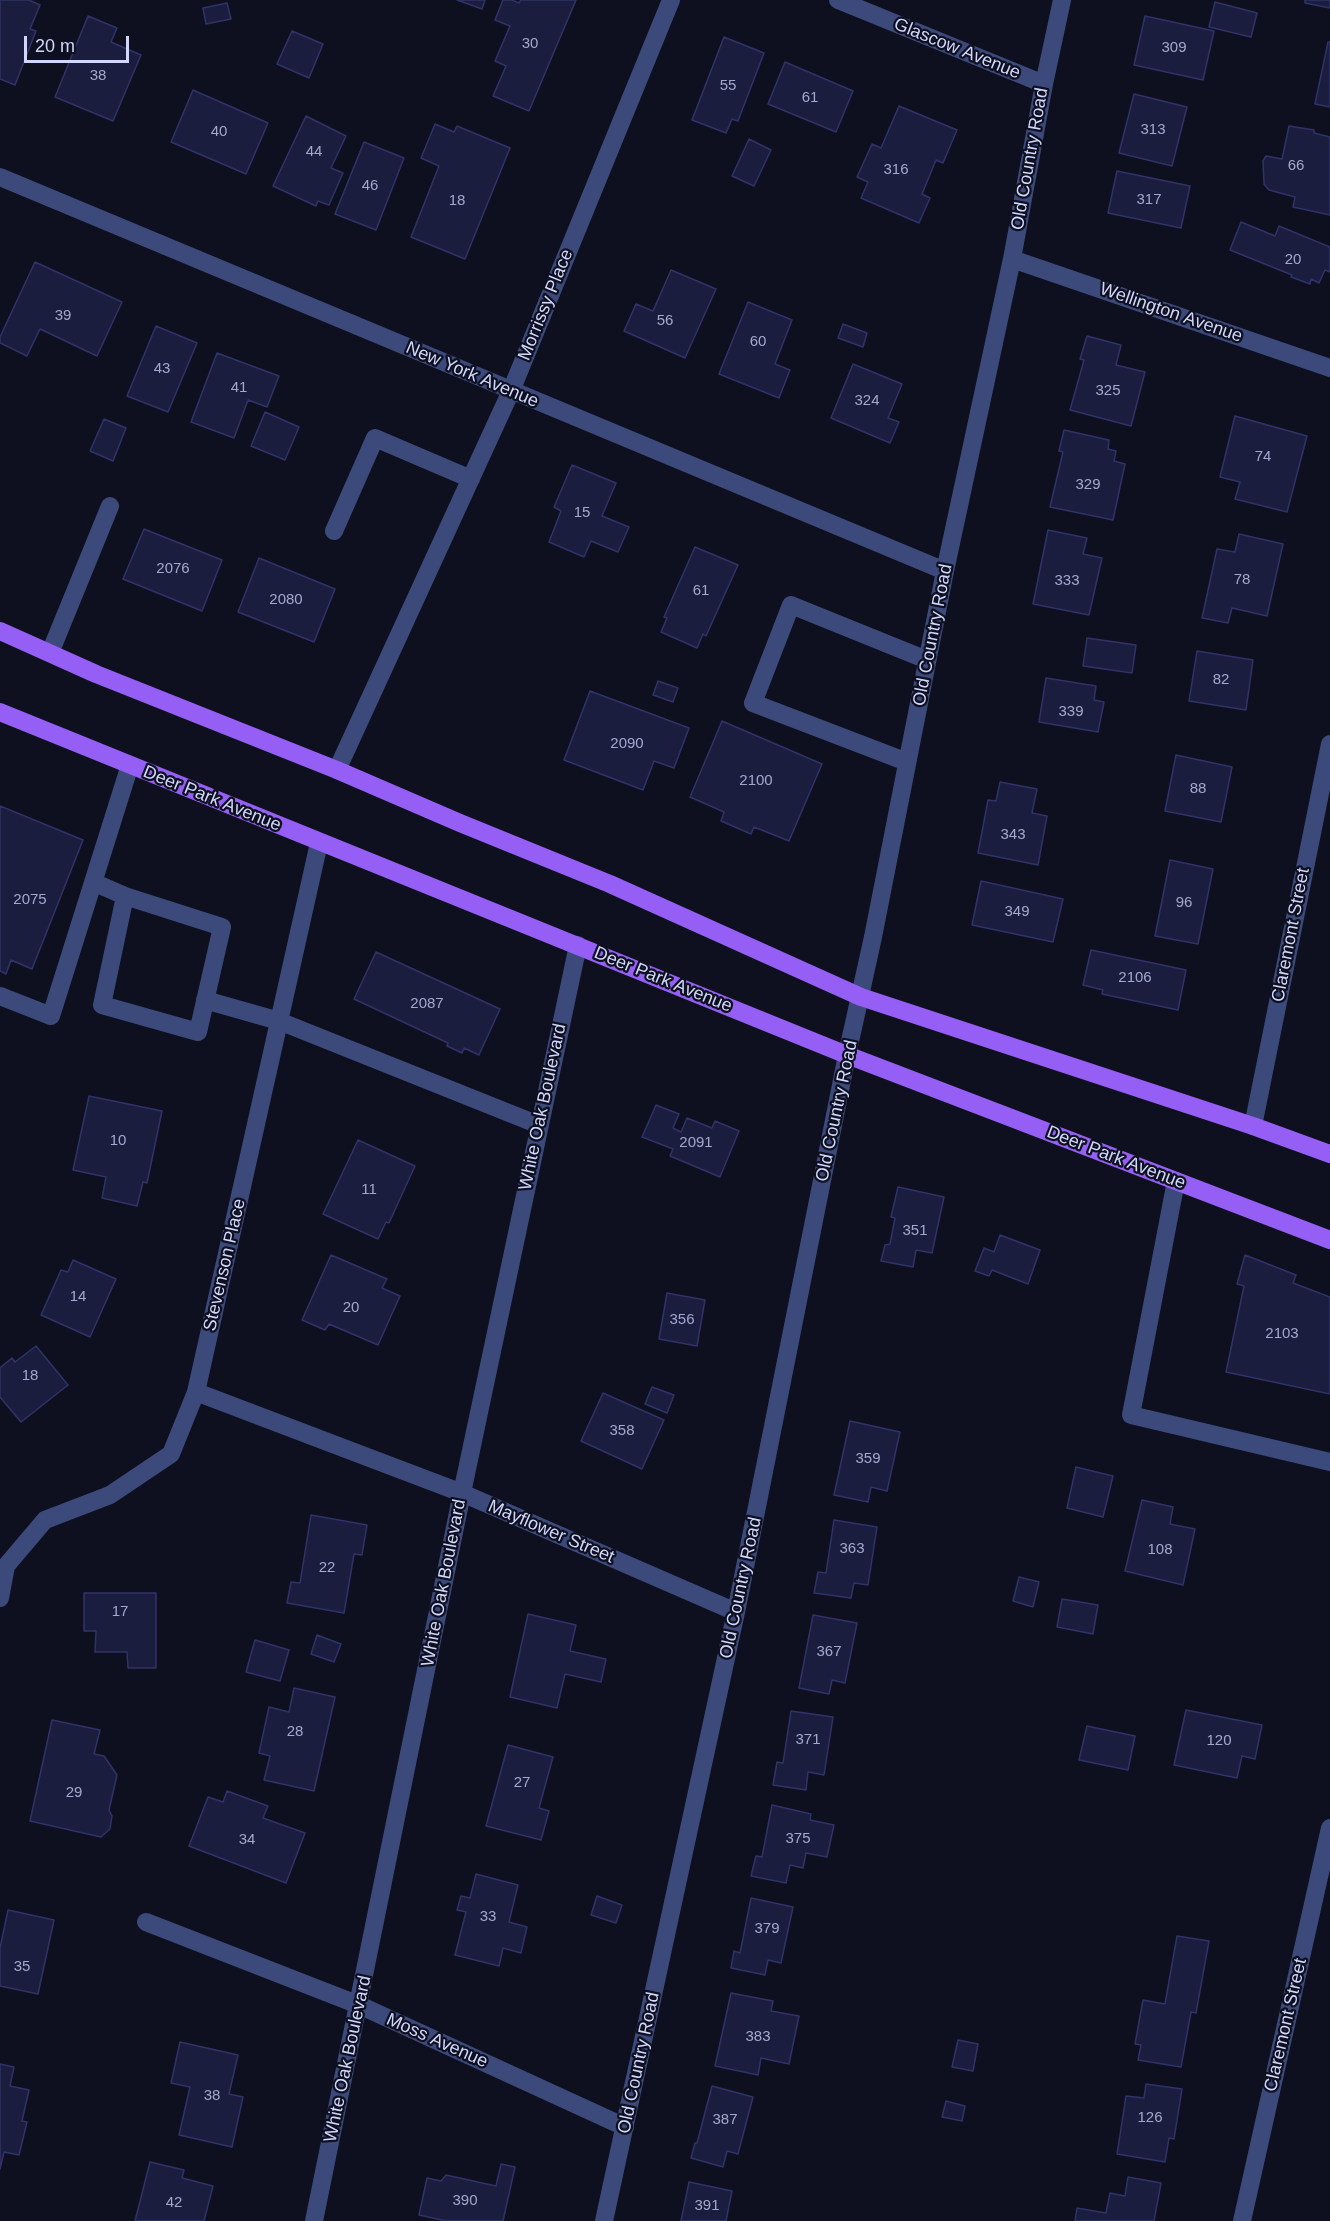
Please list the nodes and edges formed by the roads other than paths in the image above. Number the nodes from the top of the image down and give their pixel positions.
1 (671, 0) edge
2 (838, 0) edge
3 (1062, 0) edge
4 (1044, 84) junction
5 (0, 177) edge
6 (1012, 259) junction
7 (1330, 368) edge
8 (511, 391) junction
9 (471, 479) junction
10 (110, 506) dead end
11 (334, 531) dead end
12 (945, 571) junction
13 (0, 631) edge
14 (50, 653) junction
15 (927, 660) junction
16 (0, 712) edge
17 (1330, 744) edge
18 (907, 762) junction
19 (130, 765) junction
20 (337, 770) junction
21 (1325, 795) edge
22 (319, 843) junction
23 (93, 882) junction
24 (125, 896) junction
25 (578, 945) junction
26 (0, 996) edge
27 (861, 997) junction
28 (205, 1000) junction
29 (279, 1021) junction
30 (848, 1055) junction
31 (539, 1125) junction
32 (1253, 1126) junction
33 (1330, 1154) edge
34 (1176, 1181) junction
35 (1330, 1240) edge
36 (196, 1392) junction
37 (1330, 1462) edge
38 (462, 1493) junction
39 (0, 1598) edge
40 (736, 1612) junction
41 (1330, 1828) edge
42 (146, 1922) dead end
43 (359, 2005) junction
44 (626, 2127) junction
45 (314, 2221) edge
46 (604, 2221) edge
47 (1242, 2221) edge

1 - 8 street, Morrissy Place
2 - 4 street, Glascow Avenue
3 - 4 street, Old Country Road
4 - 6 street, Old Country Road
5 - 8 street, New York Avenue
6 - 7 street, Wellington Avenue
6 - 12 street, Old Country Road
8 - 9 street, Morrissy Place
8 - 12 street, New York Avenue
9 - 11 street
9 - 20 street, Morrissy Place
10 - 14 street
12 - 15 street, Old Country Road
13 - 14 main road
14 - 20 main road
15 - 18 street, Old Country Road
15 - 18 street
16 - 19 main road, Deer Park Avenue
17 - 21 street, Claremont Street
18 - 27 street, Old Country Road
19 - 22 main road, Deer Park Avenue
19 - 23 street
20 - 27 main road
21 - 32 street, Claremont Street
22 - 25 main road, Deer Park Avenue
22 - 29 street, Stevenson Place
23 - 24 street
23 - 26 street
24 - 28 street
24 - 28 street
25 - 30 main road, Deer Park Avenue
25 - 31 street, White Oak Boulevard
27 - 30 street, Old Country Road
27 - 32 main road
28 - 29 street
29 - 31 street
29 - 36 street, Stevenson Place
30 - 34 main road, Deer Park Avenue
30 - 40 street, Old Country Road
31 - 38 street, White Oak Boulevard
32 - 33 main road
34 - 35 main road, Deer Park Avenue
34 - 37 street
36 - 38 street, Mayflower Street
36 - 39 street, Stevenson Place
38 - 40 street, Mayflower Street
38 - 43 street, White Oak Boulevard
40 - 44 street, Old Country Road
41 - 47 street, Claremont Street
42 - 43 street, Moss Avenue
43 - 44 street, Moss Avenue
43 - 45 street, White Oak Boulevard
44 - 46 street, Old Country Road

